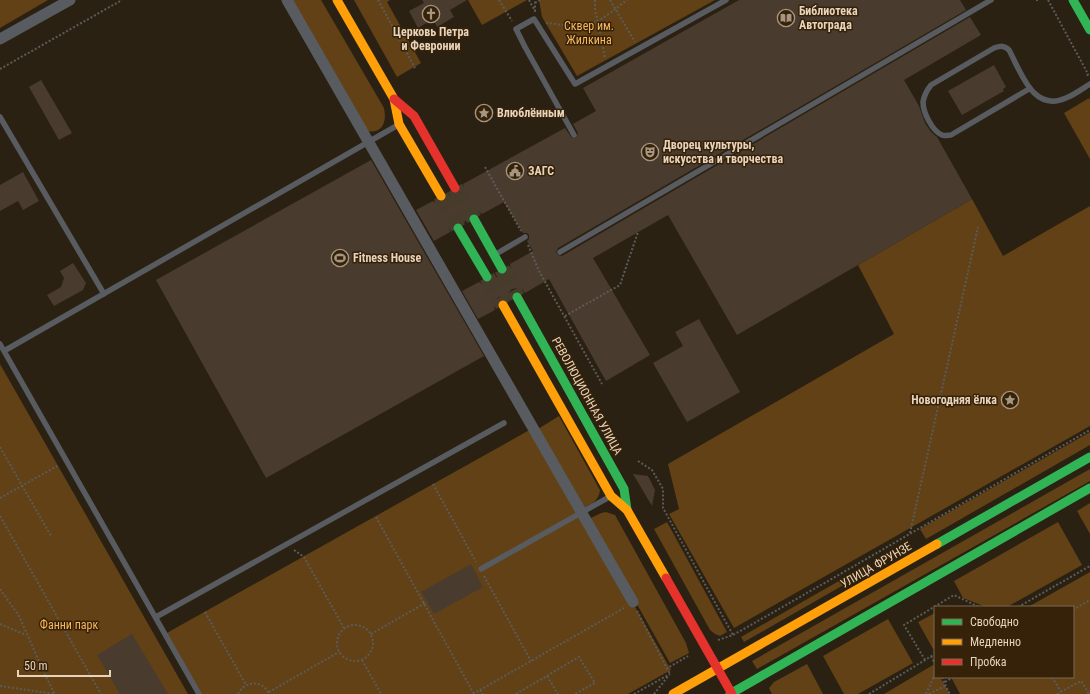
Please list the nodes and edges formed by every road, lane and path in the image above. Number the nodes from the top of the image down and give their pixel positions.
1 (70, 0) edge
2 (122, 0) edge
3 (287, 0) edge
4 (337, 0) edge
5 (499, 0) edge
6 (529, 0) edge
7 (540, 0) edge
8 (595, 0) edge
9 (610, 0) edge
10 (628, 0) edge
11 (726, 0) edge
12 (991, 0) edge
13 (1048, 0) edge
14 (1073, 0) edge
15 (380, 1) edge
16 (535, 1) edge
17 (615, 8) junction
18 (598, 21) junction
19 (536, 23) junction
20 (516, 29) junction
21 (1090, 30) edge
22 (0, 39) edge
23 (639, 49) junction
24 (606, 67) junction
25 (415, 68) dead end
26 (0, 69) edge
27 (1087, 85) edge
28 (1029, 89) junction
29 (394, 99) junction
30 (0, 117) edge
31 (399, 124) junction
32 (574, 135) dead end
33 (369, 142) junction
34 (484, 167) dead end
35 (456, 188) tunnel mouth
36 (441, 196) tunnel mouth
37 (474, 219) tunnel mouth
38 (978, 227) dead end
39 (458, 228) tunnel mouth
40 (638, 232) dead end
41 (525, 237) junction
42 (560, 252) dead end
43 (494, 255) junction
44 (502, 268) tunnel mouth
45 (487, 277) tunnel mouth
46 (104, 294) junction
47 (518, 297) tunnel mouth
48 (503, 306) tunnel mouth
49 (564, 316) junction
50 (0, 344) edge
51 (4, 351) junction
52 (602, 384) dead end
53 (504, 423) dead end
54 (1090, 430) edge
55 (0, 447) edge
56 (1090, 457) edge
57 (67, 460) junction
58 (638, 461) dead end
59 (436, 482) dead end
60 (22, 486) junction
61 (429, 486) dead end
62 (1090, 488) edge
63 (611, 496) junction
64 (0, 498) edge
65 (627, 510) junction
66 (380, 513) dead end
67 (582, 513) junction
68 (0, 516) edge
69 (910, 532) junction
70 (51, 536) dead end
71 (287, 544) junction
72 (304, 557) junction
73 (297, 560) dead end
74 (1090, 566) edge
75 (480, 569) dead end
76 (0, 589) edge
77 (1090, 600) edge
78 (427, 602) dead end
79 (633, 602) junction
80 (424, 603) junction
81 (936, 606) edge
82 (977, 606) edge
83 (1020, 606) edge
84 (934, 607) edge
85 (1074, 609) edge
86 (200, 615) dead end
87 (156, 617) junction
88 (0, 624) edge
89 (344, 628) junction
90 (370, 634) junction
91 (28, 635) junction
92 (733, 635) junction
93 (718, 640) dead end
94 (339, 652) junction
95 (934, 654) edge
96 (688, 656) dead end
97 (931, 656) junction
98 (362, 660) junction
99 (925, 660) junction
100 (934, 662) edge
101 (718, 668) junction
102 (666, 669) junction
103 (547, 676) junction
104 (934, 676) edge
105 (943, 678) edge
106 (951, 678) edge
107 (1053, 678) edge
108 (945, 682) junction
109 (246, 685) junction
110 (0, 686) edge
111 (945, 686) junction
112 (480, 690) junction
113 (1061, 692) junction
114 (269, 693) edge
115 (55, 694) edge
116 (101, 694) edge
117 (200, 694) edge
118 (238, 694) edge
119 (381, 694) edge
120 (474, 694) edge
121 (482, 694) edge
122 (516, 694) edge
123 (558, 694) edge
124 (575, 694) edge
125 (634, 694) edge
126 (673, 694) edge
127 (731, 694) edge
128 (869, 694) edge
129 (927, 694) edge
130 (950, 694) edge
131 (1057, 694) edge
132 (1089, 694) edge

1 - 22 street
2 - 26 path
3 - 33 street
4 - 29 main road
5 - 20 path
6 - 16 path
7 - 16 path
8 - 18 path
9 - 17 path
10 - 17 path
11 - 23 lane
12 - 42 lane
13 - 27 path
14 - 21 main road
15 - 25 path
17 - 18 path
17 - 23 path
18 - 19 path
18 - 24 path
19 - 20 lane
19 - 24 lane
20 - 32 lane
23 - 24 lane
27 - 28 lane
28 - 28 lane
29 - 31 main road
29 - 35 main road
30 - 46 lane
31 - 33 lane
31 - 36 main road
33 - 46 lane
33 - 67 street
34 - 41 path
37 - 43 main road
38 - 69 path
39 - 45 main road
40 - 49 path
41 - 43 lane
41 - 49 path
43 - 44 main road
46 - 51 lane
47 - 65 main road, РЕВОЛЮЦИОННАЯ УЛИЦА
48 - 63 main road, РЕВОЛЮЦИОННАЯ УЛИЦА
49 - 52 path
50 - 51 lane
51 - 57 lane
53 - 71 lane
54 - 69 path
55 - 60 path
56 - 101 main road, УЛИЦА ФРУНЗЕ
57 - 60 path
57 - 87 lane
58 - 92 path
59 - 61 path
60 - 64 path
60 - 70 path
62 - 127 main road
63 - 65 main road, РЕВОЛЮЦИОННАЯ УЛИЦА
63 - 67 lane
65 - 101 main road, РЕВОЛЮЦИОННАЯ УЛИЦА
66 - 80 path
67 - 75 lane
67 - 79 street
68 - 116 path
69 - 92 path
71 - 72 path
71 - 87 lane
72 - 73 path
72 - 89 path
74 - 83 path
76 - 91 path
77 - 85 path
78 - 80 path
79 - 102 path
79 - 112 path
80 - 90 path
80 - 120 path
81 - 82 path
84 - 99 path
86 - 109 path
87 - 117 lane
88 - 91 path
89 - 90 path
89 - 94 path
90 - 98 path
91 - 115 path
92 - 93 path
94 - 98 path
94 - 114 path
95 - 97 path
96 - 102 path
97 - 99 path
97 - 100 path
98 - 119 path
99 - 128 path
101 - 126 main road, УЛИЦА ФРУНЗЕ
101 - 127 main road, РЕВОЛЮЦИОННАЯ УЛИЦА
102 - 125 path
103 - 122 path
103 - 123 path
103 - 124 path
104 - 129 path
105 - 108 path
106 - 108 path
107 - 113 path
108 - 111 path
109 - 114 path
109 - 118 path
110 - 115 path
111 - 129 path
111 - 130 path
112 - 120 path
112 - 121 path
113 - 131 path
113 - 132 path

